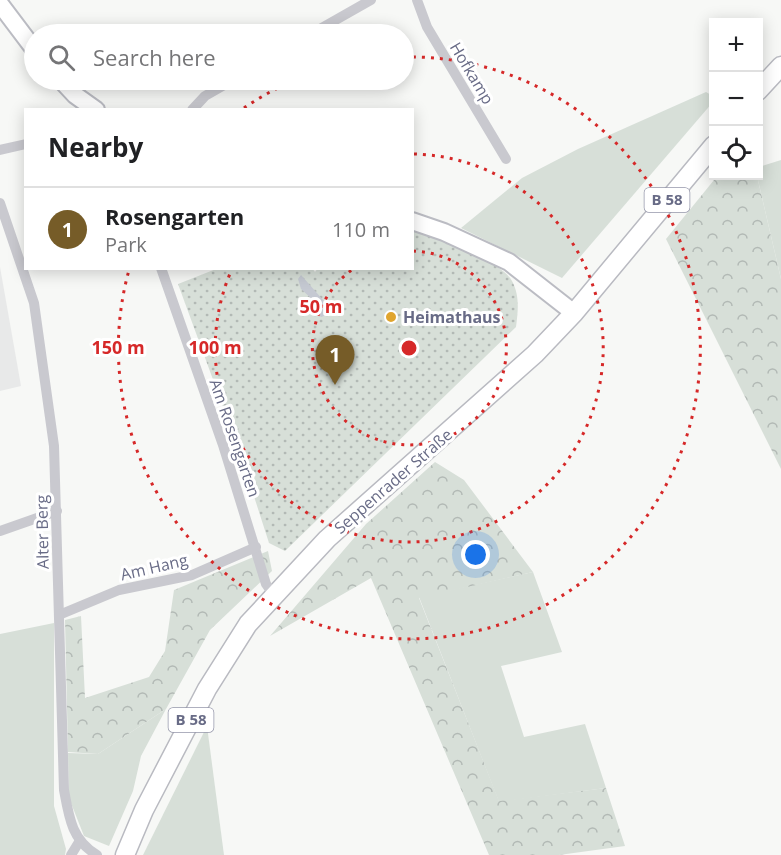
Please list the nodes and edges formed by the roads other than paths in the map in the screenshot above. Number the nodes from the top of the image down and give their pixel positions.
1 (371, 0) edge
2 (417, 0) edge
3 (0, 5) edge
4 (329, 24) edge
5 (24, 36) edge
6 (781, 66) edge
7 (763, 87) edge
8 (70, 90) edge
9 (216, 90) edge
10 (93, 108) edge
11 (194, 108) edge
12 (24, 144) edge
13 (0, 150) edge
14 (709, 150) edge
15 (506, 159) dead end
16 (0, 203) edge
17 (414, 222) edge
18 (162, 270) edge
19 (574, 314) junction
20 (57, 511) junction
21 (0, 531) edge
22 (256, 547) junction
23 (269, 589) junction
24 (59, 615) junction
25 (79, 842) junction
26 (71, 855) edge
27 (97, 855) edge
28 (125, 855) edge

1 - 4 street
2 - 15 street, Hofkamp
3 - 5 street
6 - 7 main road
8 - 10 street
9 - 11 street
12 - 13 street
14 - 19 main road, Seppenrader Straße / B 58
16 - 20 street, Alter Berg
17 - 19 street
18 - 22 street, Am Rosengarten
19 - 23 main road, Seppenrader Straße / B 58
20 - 21 street
20 - 24 street, Alter Berg
22 - 23 street, Am Rosengarten
22 - 24 street, Am Hang
23 - 28 main road, Seppenrader Straße / B 58
24 - 25 street, Alter Berg
25 - 26 street
25 - 27 street

